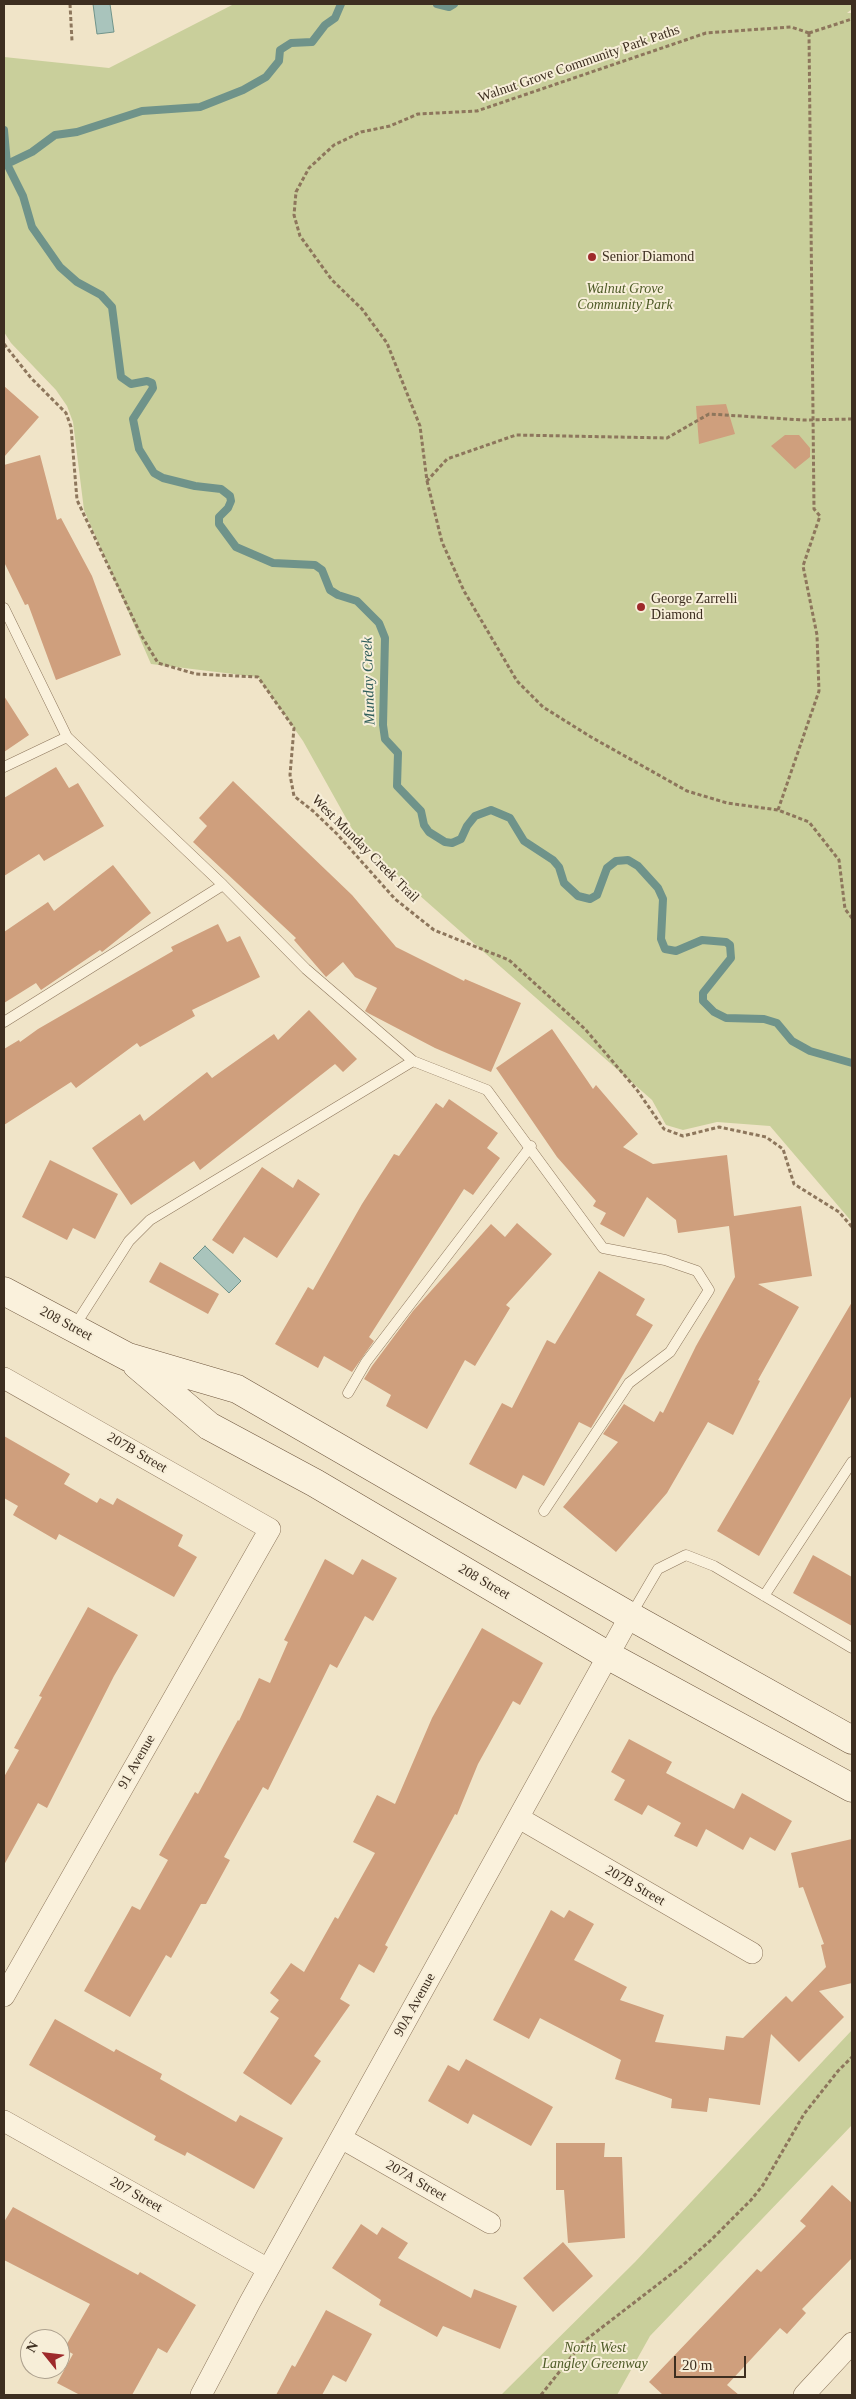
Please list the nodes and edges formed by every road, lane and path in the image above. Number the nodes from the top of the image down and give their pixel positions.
1 (70, 4) edge
2 (852, 19) edge
3 (809, 33) junction
4 (72, 41) dead end
5 (4, 344) edge
6 (852, 418) edge
7 (813, 420) junction
8 (427, 481) junction
9 (4, 608) edge
10 (67, 737) junction
11 (4, 767) edge
12 (778, 810) junction
13 (223, 885) junction
14 (852, 918) edge
15 (4, 1022) edge
16 (413, 1061) junction
17 (531, 1146) junction
18 (852, 1227) edge
19 (4, 1291) edge
20 (74, 1328) junction
21 (128, 1357) junction
22 (4, 1378) edge
23 (348, 1393) dead end
24 (852, 1462) edge
25 (544, 1511) dead end
26 (270, 1528) joint
27 (764, 1596) junction
28 (630, 1616) junction
29 (852, 1648) edge
30 (609, 1656) junction
31 (852, 1740) edge
32 (852, 1788) edge
33 (519, 1818) junction
34 (752, 1953) dead end
35 (4, 1996) edge
36 (852, 2057) edge
37 (4, 2121) edge
38 (341, 2138) junction
39 (490, 2224) dead end
40 (268, 2268) junction
41 (852, 2343) edge
42 (201, 2395) edge
43 (541, 2395) edge
44 (804, 2395) edge

1 - 4 path
2 - 3 path
3 - 7 path
3 - 8 path, Walnut Grove Community Park Paths
5 - 18 path, West Munday Creek Trail
6 - 7 path
7 - 8 path
7 - 12 path
8 - 12 path, Walnut Grove Community Park Paths
9 - 10 lane
10 - 11 lane
10 - 13 lane
12 - 14 path, Walnut Grove Community Park Paths
13 - 15 lane
13 - 16 lane
16 - 17 lane
16 - 20 lane
17 - 23 lane
17 - 25 lane
19 - 20 main road, 208 Street
20 - 21 main road, 208 Street
21 - 28 main road, 208 Street
21 - 30 main road, 208 Street
22 - 26 street, 207B Street
24 - 27 lane
26 - 35 street, 91 Avenue
27 - 28 lane
27 - 29 lane
28 - 30 street, 90A Avenue
28 - 31 main road, 208 Street
30 - 32 main road, 208 Street
30 - 33 street, 90A Avenue
33 - 34 street, 207B Street
33 - 38 street, 90A Avenue
36 - 43 path
37 - 40 street, 207 Street
38 - 39 street, 207A Street
38 - 40 street, 90A Avenue
40 - 42 street, 90A Avenue
41 - 44 street

